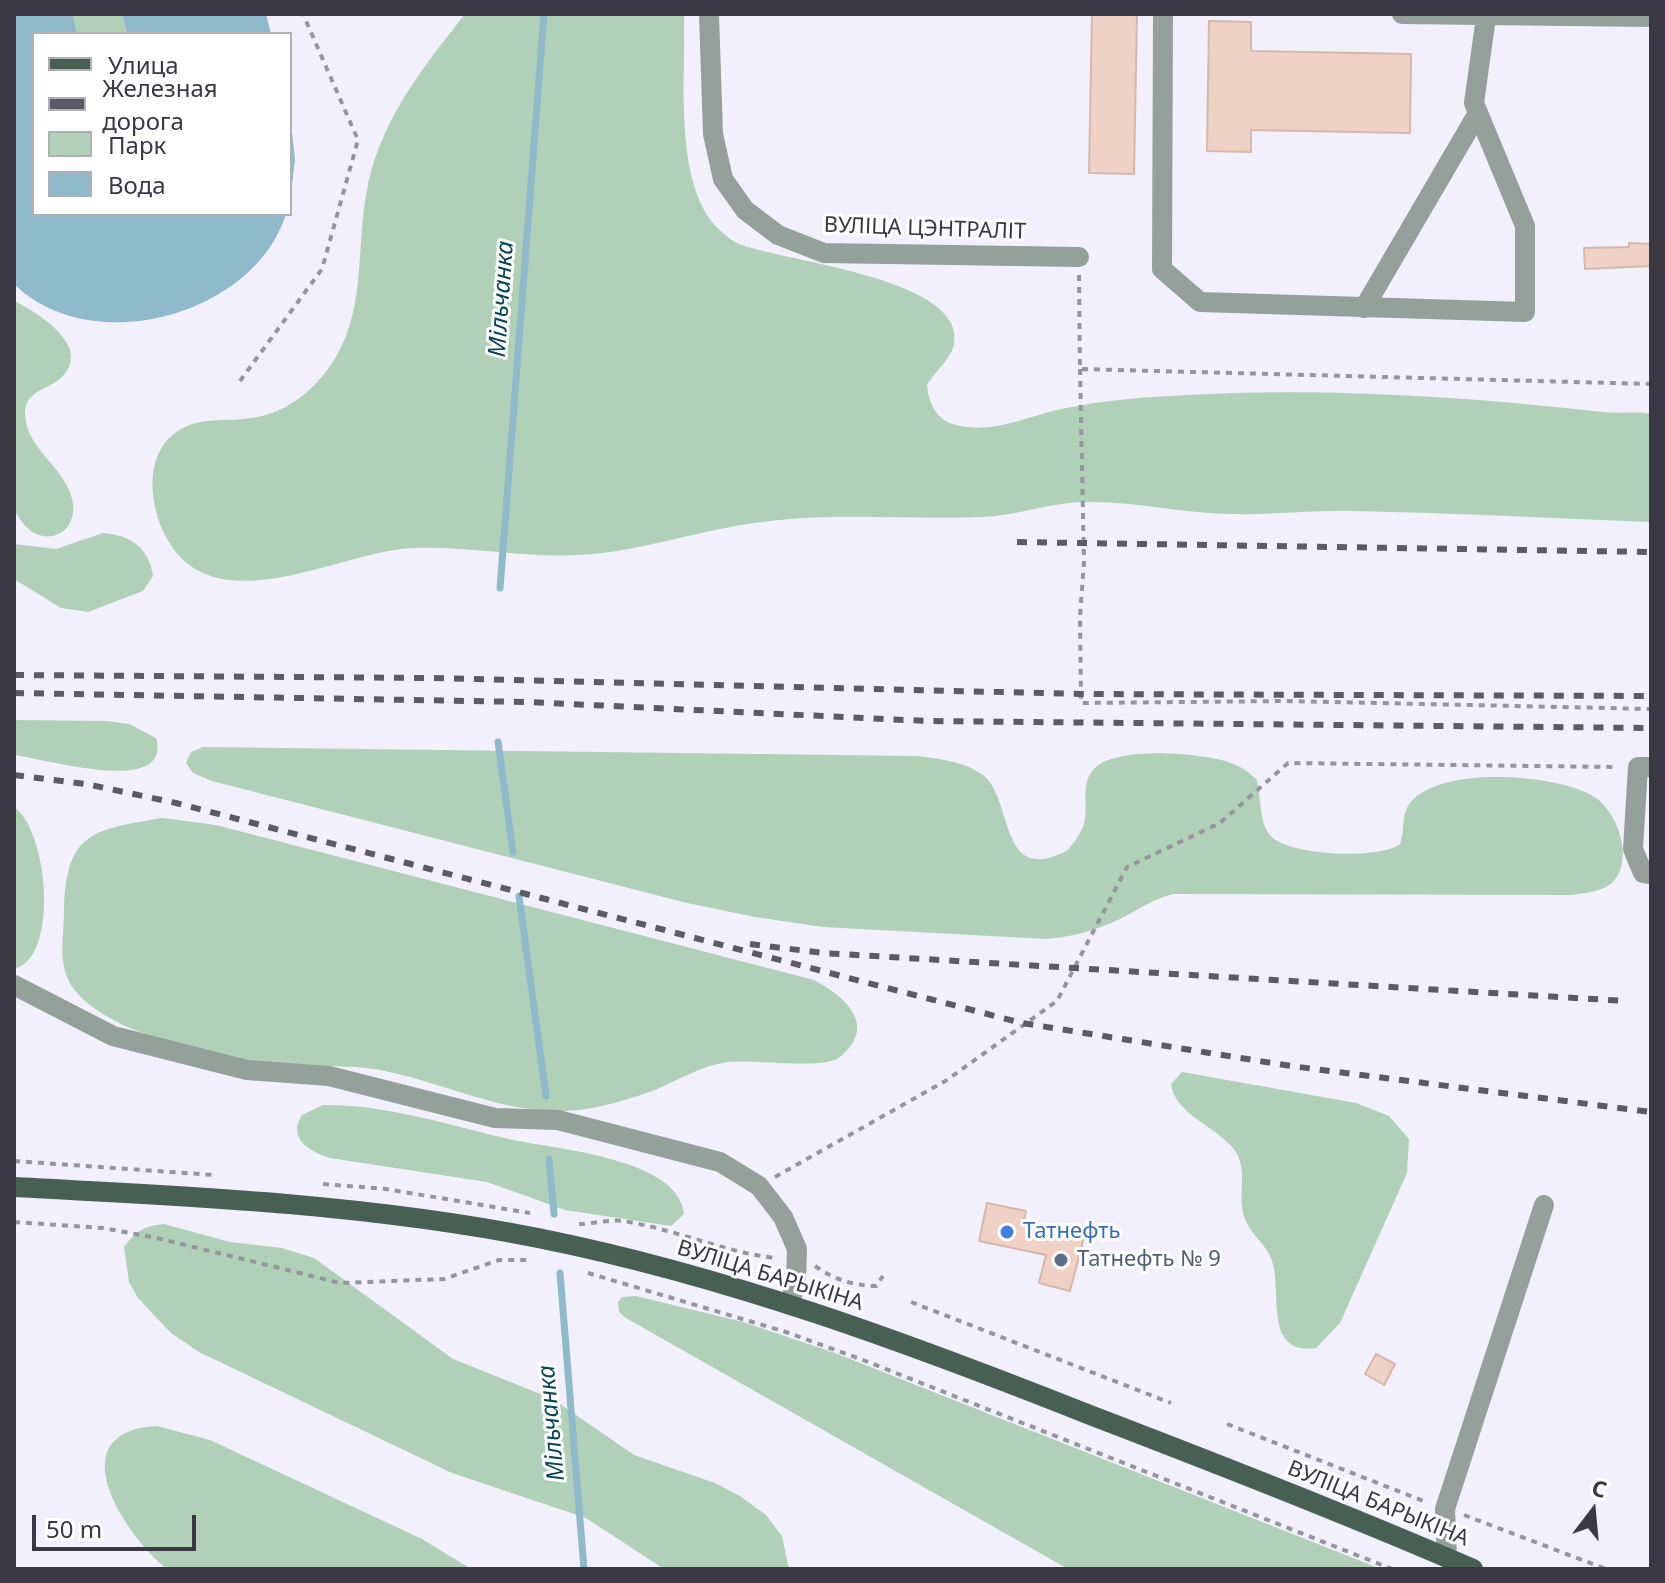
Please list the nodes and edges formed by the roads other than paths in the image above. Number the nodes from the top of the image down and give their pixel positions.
1 (709, 14) edge
2 (1163, 14) edge
3 (1402, 14) edge
4 (1486, 17) junction
5 (1651, 17) edge
6 (1478, 113) junction
7 (1079, 257) road end
8 (1364, 308) junction
9 (1644, 767) edge
10 (1651, 874) edge
11 (14, 985) edge
12 (14, 1187) edge
13 (1544, 1205) dead end
14 (790, 1305) junction
15 (1447, 1558) junction
16 (1473, 1569) edge

1 - 7 street, ВУЛІЦА ЦЭНТРАЛІТ
2 - 8 street
3 - 4 street
4 - 5 street
4 - 6 street
6 - 8 street
6 - 8 street
9 - 10 street
11 - 14 street
12 - 14 main road, ВУЛІЦА БАРЫКІНА
13 - 15 street
14 - 15 main road, ВУЛІЦА БАРЫКІНА
15 - 16 main road, ВУЛІЦА БАРЫКІНА

